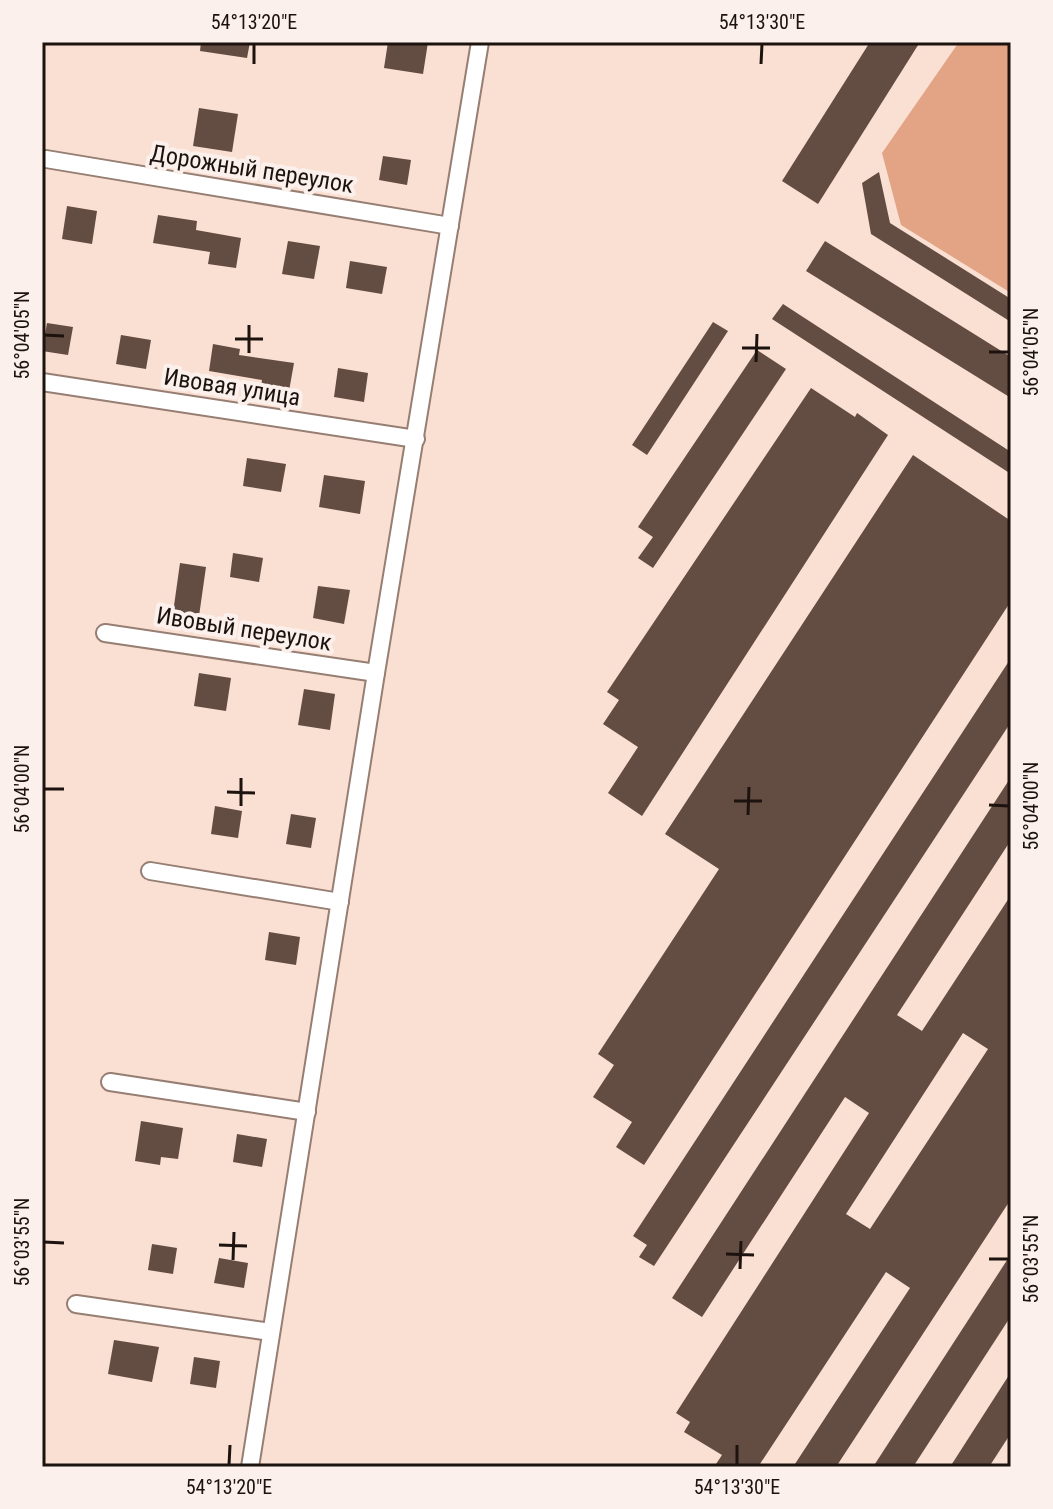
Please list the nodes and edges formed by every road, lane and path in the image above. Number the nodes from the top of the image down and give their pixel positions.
1 (480, 42) edge
2 (46, 159) dead end
3 (450, 226) junction
4 (42, 382) edge
5 (416, 439) junction
6 (105, 633) dead end
7 (376, 673) junction
8 (150, 871) dead end
9 (340, 902) junction
10 (110, 1082) dead end
11 (307, 1112) junction
12 (76, 1304) dead end
13 (271, 1332) junction
14 (250, 1467) edge

1 - 3 street
2 - 3 street, Дорожный переулок
3 - 5 street
4 - 5 street, Ивовая улица
5 - 7 street
6 - 7 street, Ивовый переулок
7 - 9 street
8 - 9 street
9 - 11 street
10 - 11 street
11 - 13 street
12 - 13 street
13 - 14 street

